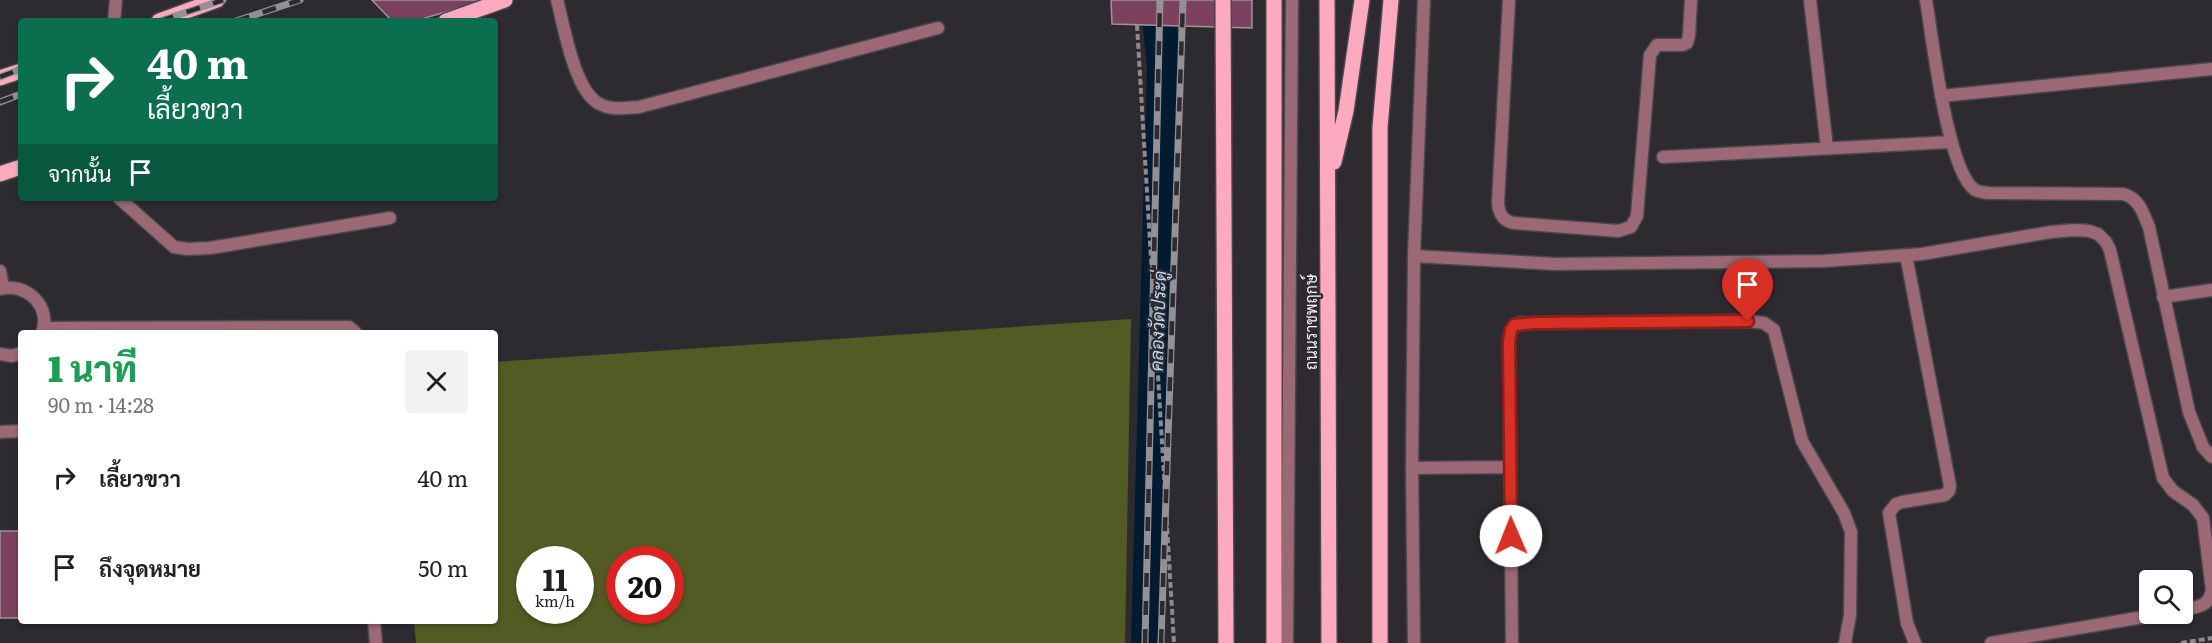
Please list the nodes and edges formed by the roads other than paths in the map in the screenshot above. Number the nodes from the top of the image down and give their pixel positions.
1 (116, 0) edge
2 (217, 0) edge
3 (505, 0) edge
4 (557, 0) edge
5 (1223, 0) edge
6 (1274, 0) edge
7 (1292, 0) edge
8 (1327, 0) edge
9 (1362, 0) edge
10 (1391, 0) edge
11 (1424, 0) edge
12 (1509, 0) edge
13 (1691, 0) edge
14 (1810, 0) edge
15 (1926, 0) edge
16 (114, 18) edge
17 (167, 18) edge
18 (454, 18) edge
19 (938, 28) dead end
20 (2212, 69) edge
21 (18, 71) edge
22 (0, 78) edge
23 (1941, 96) junction
24 (1951, 142) junction
25 (1827, 148) junction
26 (1663, 157) dead end
27 (18, 167) edge
28 (0, 174) edge
29 (1328, 191) junction
30 (121, 201) edge
31 (390, 218) dead end
32 (1906, 255) junction
33 (1414, 256) junction
34 (0, 271) edge
35 (2, 288) edge
36 (2212, 290) edge
37 (2163, 297) junction
38 (43, 330) edge
39 (118, 330) edge
40 (352, 330) edge
41 (0, 354) edge
42 (18, 354) edge
43 (0, 432) edge
44 (18, 432) edge
45 (2212, 457) edge
46 (1510, 466) junction
47 (1412, 468) junction
48 (2193, 608) edge
49 (2139, 618) edge
50 (374, 624) edge
51 (376, 643) edge
52 (1226, 643) edge
53 (1274, 643) edge
54 (1287, 643) edge
55 (1329, 643) edge
56 (1380, 643) edge
57 (1414, 643) edge
58 (1512, 643) edge
59 (1845, 643) edge
60 (1915, 643) edge
61 (1991, 643) edge

1 - 16 street
2 - 17 main road
3 - 18 main road
4 - 19 street
5 - 52 main road
6 - 53 main road
7 - 54 street
8 - 29 main road, ถนนราชพฤกษ์
9 - 29 main road
10 - 56 main road
11 - 33 street
12 - 13 street
14 - 25 street
15 - 23 street
20 - 23 street
21 - 22 main road
23 - 24 street
24 - 25 street
24 - 37 street
25 - 26 street
27 - 28 main road
29 - 55 main road, ถนนราชพฤกษ์
30 - 31 street
32 - 33 street
32 - 48 street
32 - 60 street
33 - 47 street
34 - 35 street
35 - 38 street
36 - 37 street
37 - 45 street
39 - 40 street
41 - 42 street
43 - 44 street
46 - 47 street
46 - 58 street
46 - 59 street
47 - 57 street
49 - 61 street
50 - 51 street

